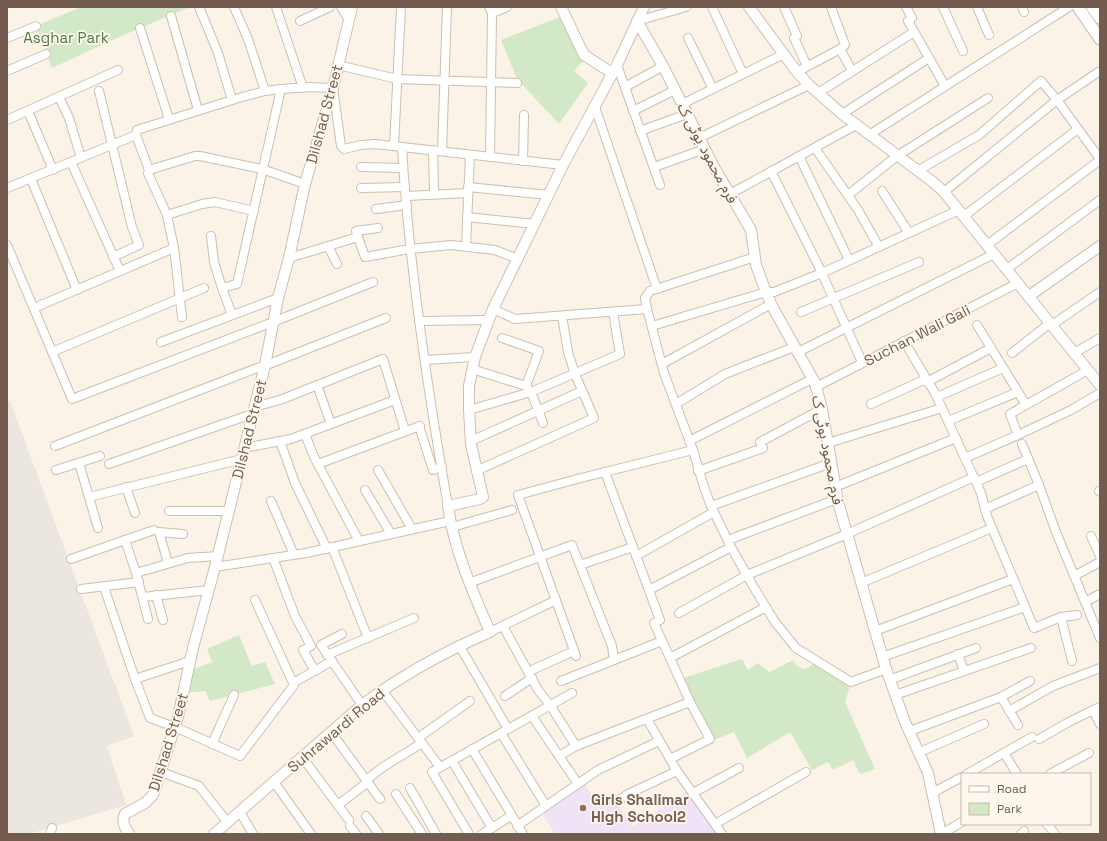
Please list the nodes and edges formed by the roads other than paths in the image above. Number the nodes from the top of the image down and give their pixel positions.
1 (199, 7) edge
2 (234, 7) edge
3 (276, 7) edge
4 (330, 7) edge
5 (341, 7) edge
6 (352, 7) edge
7 (401, 7) edge
8 (447, 7) edge
9 (507, 7) edge
10 (561, 7) edge
11 (644, 7) edge
12 (686, 7) edge
13 (712, 7) edge
14 (749, 7) edge
15 (784, 7) edge
16 (831, 7) edge
17 (906, 7) edge
18 (943, 7) edge
19 (977, 7) edge
20 (1069, 7) edge
21 (1078, 7) edge
22 (1092, 7) edge
23 (491, 10) edge
24 (171, 16) dead end
25 (1100, 18) edge
26 (349, 20) junction
27 (300, 21) dead end
28 (637, 21) junction
29 (36, 26) dead end
30 (140, 28) dead end
31 (914, 32) junction
32 (989, 35) dead end
33 (7, 38) edge
34 (688, 38) dead end
35 (1100, 39) edge
36 (840, 49) junction
37 (963, 51) dead end
38 (46, 54) dead end
39 (784, 54) junction
40 (929, 58) junction
41 (338, 65) junction
42 (663, 66) junction
43 (807, 66) junction
44 (614, 69) junction
45 (118, 70) dead end
46 (1100, 70) edge
47 (7, 71) edge
48 (797, 72) junction
49 (852, 72) junction
50 (743, 74) junction
51 (398, 79) junction
52 (444, 81) junction
53 (491, 82) junction
54 (517, 83) dead end
55 (808, 85) junction
56 (945, 86) junction
57 (625, 87) junction
58 (303, 88) junction
59 (333, 88) junction
60 (281, 89) junction
61 (713, 89) junction
62 (675, 90) junction
63 (99, 91) dead end
64 (265, 91) junction
65 (818, 93) junction
66 (59, 97) junction
67 (988, 98) dead end
68 (232, 100) junction
69 (1057, 100) junction
70 (682, 104) junction
71 (595, 107) junction
72 (198, 110) junction
73 (28, 111) junction
74 (633, 111) junction
75 (687, 114) junction
76 (842, 114) junction
77 (524, 115) dead end
78 (169, 119) junction
79 (7, 120) edge
80 (856, 125) junction
81 (1078, 129) junction
82 (640, 131) junction
83 (869, 134) junction
84 (136, 135) junction
85 (699, 138) junction
86 (112, 146) junction
87 (398, 147) junction
88 (815, 148) junction
89 (705, 149) junction
90 (438, 151) junction
91 (470, 155) junction
92 (799, 156) junction
93 (897, 156) junction
94 (490, 157) junction
95 (81, 158) junction
96 (1100, 160) edge
97 (523, 161) junction
98 (71, 162) junction
99 (563, 165) junction
100 (361, 167) dead end
101 (654, 167) junction
102 (403, 168) junction
103 (262, 169) junction
104 (53, 170) junction
105 (149, 170) junction
106 (919, 170) junction
107 (771, 172) junction
108 (31, 179) junction
109 (305, 184) junction
110 (660, 185) dead end
111 (405, 187) junction
112 (7, 188) edge
113 (361, 188) dead end
114 (468, 190) junction
115 (882, 191) dead end
116 (944, 192) junction
117 (434, 194) junction
118 (549, 194) junction
119 (730, 194) junction
120 (848, 195) junction
121 (406, 196) junction
122 (1100, 200) edge
123 (407, 205) junction
124 (376, 209) dead end
125 (254, 211) junction
126 (961, 213) junction
127 (167, 215) junction
128 (467, 217) junction
129 (535, 224) junction
130 (378, 228) dead end
131 (909, 233) junction
132 (211, 236) dead end
133 (358, 237) junction
134 (7, 245) edge
135 (987, 245) junction
136 (328, 246) junction
137 (466, 246) junction
138 (1100, 246) edge
139 (879, 247) junction
140 (174, 248) junction
141 (410, 249) junction
142 (994, 254) junction
143 (113, 257) junction
144 (755, 257) junction
145 (289, 258) junction
146 (518, 260) junction
147 (849, 260) junction
148 (919, 262) dead end
149 (337, 264) dead end
150 (1007, 269) junction
151 (120, 271) junction
152 (822, 273) junction
153 (373, 282) dead end
154 (1018, 283) junction
155 (204, 288) dead end
156 (222, 288) junction
157 (657, 289) junction
158 (77, 290) junction
159 (766, 292) junction
160 (1100, 292) edge
161 (1029, 296) junction
162 (180, 298) junction
163 (278, 298) junction
164 (834, 299) junction
165 (771, 304) junction
166 (34, 308) junction
167 (493, 309) junction
168 (647, 309) junction
169 (613, 312) junction
170 (801, 312) dead end
171 (232, 315) junction
172 (562, 316) junction
173 (182, 317) dead end
174 (386, 318) dead end
175 (489, 320) junction
176 (419, 321) junction
177 (273, 322) junction
178 (1051, 324) junction
179 (977, 325) dead end
180 (652, 326) junction
181 (846, 328) junction
182 (502, 338) dead end
183 (1100, 338) edge
184 (904, 341) junction
185 (161, 342) dead end
186 (991, 348) junction
187 (796, 349) junction
188 (52, 352) junction
189 (1012, 353) dead end
190 (1074, 353) junction
191 (475, 358) junction
192 (425, 360) junction
193 (862, 362) junction
194 (662, 364) junction
195 (265, 366) junction
196 (1004, 368) junction
197 (472, 369) junction
198 (1088, 370) junction
199 (575, 374) junction
200 (1098, 380) edge
201 (926, 381) junction
202 (814, 383) junction
203 (317, 385) junction
204 (529, 389) junction
205 (582, 391) junction
206 (1018, 392) junction
207 (1100, 393) edge
208 (937, 398) junction
209 (395, 400) junction
210 (676, 404) junction
211 (871, 404) dead end
212 (1026, 405) junction
213 (942, 408) junction
214 (822, 409) junction
215 (469, 410) junction
216 (253, 411) junction
217 (538, 411) junction
218 (948, 421) junction
219 (543, 423) dead end
220 (331, 424) junction
221 (405, 431) junction
222 (305, 434) junction
223 (1018, 435) junction
224 (956, 438) junction
225 (280, 441) junction
226 (471, 441) junction
227 (689, 441) junction
228 (828, 442) junction
229 (1022, 444) dead end
230 (55, 446) dead end
231 (244, 448) junction
232 (692, 450) junction
233 (100, 456) dead end
234 (965, 458) junction
235 (242, 459) junction
236 (1028, 459) junction
237 (79, 463) junction
238 (831, 463) junction
239 (109, 464) dead end
240 (318, 464) junction
241 (442, 467) junction
242 (56, 470) dead end
243 (378, 470) dead end
244 (476, 471) junction
245 (698, 471) junction
246 (604, 472) junction
247 (975, 480) junction
248 (1039, 485) junction
249 (126, 487) junction
250 (835, 487) junction
251 (365, 490) dead end
252 (89, 497) junction
253 (838, 499) junction
254 (271, 501) dead end
255 (448, 506) junction
256 (712, 509) junction
257 (985, 509) junction
258 (512, 510) dead end
259 (169, 511) dead end
260 (229, 511) junction
261 (135, 512) dead end
262 (451, 524) junction
263 (98, 528) dead end
264 (992, 528) junction
265 (412, 529) junction
266 (154, 530) dead end
267 (183, 534) dead end
268 (391, 534) junction
269 (847, 534) junction
270 (1091, 536) dead end
271 (125, 540) junction
272 (359, 541) junction
273 (729, 543) junction
274 (633, 547) junction
275 (330, 548) junction
276 (294, 555) junction
277 (218, 556) junction
278 (636, 556) junction
279 (1100, 556) edge
280 (540, 557) junction
281 (273, 558) junction
282 (71, 559) dead end
283 (1100, 562) edge
284 (168, 563) junction
285 (580, 565) junction
286 (215, 566) junction
287 (136, 573) junction
288 (747, 576) junction
289 (1074, 576) junction
290 (1013, 579) junction
291 (139, 582) junction
292 (469, 583) junction
293 (861, 583) junction
294 (104, 587) junction
295 (81, 590) dead end
296 (209, 590) junction
297 (649, 590) junction
298 (1100, 594) edge
299 (156, 595) junction
300 (143, 597) junction
301 (254, 600) dead end
302 (556, 600) junction
303 (1085, 602) junction
304 (1025, 606) junction
305 (766, 607) junction
306 (679, 613) dead end
307 (1077, 615) dead end
308 (1061, 617) junction
309 (414, 618) dead end
310 (148, 619) dead end
311 (163, 620) dead end
312 (504, 626) junction
313 (875, 631) junction
314 (490, 632) junction
315 (342, 634) dead end
316 (368, 638) junction
317 (1100, 638) edge
318 (662, 641) junction
319 (459, 645) junction
320 (976, 648) dead end
321 (1031, 648) dead end
322 (958, 654) junction
323 (329, 658) junction
324 (670, 658) junction
325 (882, 658) junction
326 (614, 660) junction
327 (190, 661) junction
328 (1072, 661) dead end
329 (1100, 668) edge
330 (534, 669) dead end
331 (886, 669) junction
332 (315, 671) junction
333 (964, 671) junction
334 (532, 678) junction
335 (135, 679) junction
336 (890, 680) junction
337 (561, 681) dead end
338 (1030, 681) dead end
339 (293, 683) junction
340 (382, 690) junction
341 (572, 693) dead end
342 (234, 695) dead end
343 (895, 695) junction
344 (505, 696) dead end
345 (1001, 697) junction
346 (470, 701) dead end
347 (690, 702) junction
348 (362, 705) junction
349 (550, 705) junction
350 (1097, 709) edge
351 (1009, 711) junction
352 (532, 716) junction
353 (647, 719) junction
354 (984, 724) dead end
355 (1100, 724) edge
356 (1018, 725) dead end
357 (175, 727) junction
358 (504, 731) junction
359 (910, 731) junction
360 (331, 732) junction
361 (420, 740) junction
362 (659, 741) junction
363 (212, 744) junction
364 (576, 746) junction
365 (472, 750) junction
366 (920, 752) junction
367 (1004, 753) junction
368 (1089, 753) dead end
369 (559, 756) junction
370 (302, 757) junction
371 (670, 759) junction
372 (452, 761) junction
373 (440, 767) junction
374 (739, 768) dead end
375 (677, 771) junction
376 (161, 772) junction
377 (806, 772) dead end
378 (969, 773) edge
379 (1016, 773) edge
380 (1052, 773) edge
381 (961, 778) edge
382 (367, 781) junction
383 (274, 782) junction
384 (578, 784) junction
385 (410, 788) dead end
386 (932, 793) junction
387 (396, 794) dead end
388 (693, 794) junction
389 (380, 799) dead end
390 (616, 802) dead end
391 (338, 805) junction
392 (546, 806) junction
393 (240, 812) junction
394 (366, 816) dead end
395 (511, 816) junction
396 (228, 823) junction
397 (961, 823) edge
398 (715, 824) junction
399 (1048, 825) edge
400 (517, 826) junction
401 (487, 832) edge
402 (129, 834) edge
403 (214, 834) edge
404 (252, 834) edge
405 (311, 834) edge
406 (356, 834) edge
407 (379, 834) edge
408 (422, 834) edge
409 (436, 834) edge
410 (469, 834) edge
411 (523, 834) edge
412 (722, 834) edge
413 (941, 834) edge
414 (1055, 834) edge

1 - 68 street
2 - 64 street
3 - 58 street
4 - 27 street
5 - 26 street
6 - 26 street, Dilshad Street
7 - 51 street
8 - 52 street
9 - 23 street
10 - 44 street
11 - 28 street
12 - 28 street
13 - 50 street
14 - 39 street
15 - 43 street
16 - 36 street
17 - 31 street
18 - 37 street
19 - 32 street
20 - 56 street
21 - 35 main road
22 - 25 main road
23 - 53 street
24 - 72 street
26 - 41 street, Dilshad Street
28 - 42 street, فرم محمود بوٹی ک
28 - 44 street
29 - 33 street
30 - 78 street
31 - 40 street
31 - 49 street
34 - 61 street
36 - 43 street
36 - 49 street
38 - 47 street
39 - 48 street
39 - 50 street
40 - 56 street
40 - 76 street
41 - 51 street
41 - 59 street, Dilshad Street
42 - 57 street
42 - 62 street, فرم محمود بوٹی ک
43 - 48 street
44 - 57 street
44 - 71 street
45 - 66 street
46 - 69 street
48 - 55 street
49 - 65 street
50 - 61 street
51 - 52 street
51 - 87 street
52 - 53 street
52 - 90 street
53 - 54 street
53 - 94 street
55 - 65 street
55 - 85 street
56 - 83 street
57 - 74 street
58 - 59 street
58 - 60 street
59 - 87 street
59 - 109 street, Dilshad Street
60 - 64 street
60 - 103 street
61 - 70 street
62 - 70 street, فرم محمود بوٹی ک
62 - 74 street
63 - 86 street
64 - 68 street
65 - 76 street
66 - 73 street
66 - 95 street
67 - 93 street
68 - 72 street
69 - 81 street
69 - 106 street
69 - 116 street
70 - 75 street, فرم محمود بوٹی ک
71 - 99 street
71 - 157 street
72 - 78 street
73 - 79 street
73 - 104 street
74 - 82 street
75 - 82 street
75 - 85 street, فرم محمود بوٹی ک
76 - 80 street
77 - 97 street
78 - 84 street
80 - 83 street
80 - 88 street
81 - 96 street
81 - 126 street
82 - 101 street
83 - 93 street
84 - 86 street
84 - 105 street
85 - 89 street, فرم محمود بوٹی ک
86 - 95 street
86 - 143 street
87 - 90 street
87 - 102 street
88 - 92 street
88 - 120 street
89 - 101 street
89 - 119 street, فرم محمود بوٹی ک
90 - 91 street
90 - 117 street
91 - 94 street
91 - 114 street
92 - 107 street
92 - 147 street
93 - 106 street
93 - 120 street
94 - 97 street
95 - 98 street
96 - 135 street
97 - 99 street
98 - 104 street
98 - 143 street
99 - 118 street
100 - 102 street
101 - 110 street
102 - 111 street
103 - 105 street
103 - 109 street
103 - 125 street
104 - 108 street
105 - 127 street
106 - 116 street
107 - 119 street
107 - 152 street
108 - 112 street
108 - 158 street
109 - 145 street, Dilshad Street
111 - 113 street
111 - 121 street
114 - 117 street
114 - 118 street
114 - 128 street
115 - 131 street
116 - 126 street
117 - 121 street
118 - 129 street
119 - 144 street, فرم محمود بوٹی ک
120 - 139 street
121 - 123 street
122 - 150 street
123 - 124 street
123 - 141 street
125 - 127 street
125 - 156 street
126 - 131 street
126 - 135 street
127 - 140 street
128 - 129 street
128 - 137 street
129 - 146 street
130 - 133 street
131 - 139 street
132 - 156 street
133 - 136 street
133 - 141 street
134 - 166 street
135 - 142 street
136 - 145 street
136 - 149 street
137 - 141 street
137 - 146 street
138 - 161 street
139 - 147 street
140 - 151 street
140 - 162 street
141 - 176 street
142 - 150 street
142 - 181 street
143 - 151 street
144 - 157 street
144 - 159 street, فرم محمود بوٹی ک
145 - 163 street, Dilshad Street
146 - 167 street
147 - 152 street
148 - 164 street
150 - 154 street
151 - 158 street
152 - 159 street
152 - 164 street
153 - 177 street
154 - 161 street
154 - 184 street, Suchan Wali Gali
155 - 162 street
156 - 171 street
157 - 168 street
158 - 166 street
159 - 165 street, فرم محمود بوٹی ک
159 - 180 street
160 - 178 street
161 - 178 street
162 - 173 street
162 - 188 street
163 - 171 street
163 - 177 street, Dilshad Street
164 - 170 street
164 - 181 street
165 - 187 street, فرم محمود بوٹی ک
165 - 194 street
166 - 188 street
167 - 172 street
167 - 175 street
168 - 169 street
168 - 180 street
169 - 172 street
169 - 199 street
171 - 185 street
172 - 199 street
174 - 195 street
175 - 176 street
175 - 191 street
176 - 192 street
177 - 188 street
177 - 195 street, Dilshad Street
178 - 189 street
178 - 190 street
179 - 186 street
180 - 194 street
181 - 187 street
181 - 193 street
182 - 204 street
183 - 190 street
184 - 193 street, Suchan Wali Gali
184 - 201 street
186 - 196 street
186 - 201 street
187 - 202 street, فرم محمود بوٹی ک
187 - 210 street
190 - 198 street
191 - 192 street
191 - 197 street
192 - 241 street
193 - 202 street, Suchan Wali Gali
194 - 210 street
195 - 216 street, Dilshad Street
195 - 230 street
196 - 206 street
196 - 208 street
197 - 204 street
197 - 215 street
198 - 200 street
198 - 212 street
199 - 204 street
199 - 205 street
201 - 208 street
201 - 211 street
202 - 214 street, فرم محمود بوٹی ک
202 - 227 street, Suchan Wali Gali
203 - 209 street
203 - 216 street
203 - 220 street
204 - 215 street
204 - 217 street
205 - 217 street
205 - 244 street
206 - 212 street
206 - 218 street
207 - 223 street
208 - 213 street
209 - 220 street
209 - 221 street
210 - 227 street
212 - 223 street
213 - 218 street
213 - 228 street
214 - 228 street, فرم محمود بوٹی ک
214 - 245 street
215 - 226 street
216 - 231 street, Dilshad Street
216 - 239 street
217 - 219 street
217 - 226 street
218 - 224 street
220 - 222 street
221 - 240 street
221 - 241 street
222 - 225 street
222 - 240 street
223 - 234 street
224 - 234 street
224 - 250 street
225 - 231 street
225 - 275 street
226 - 244 street
227 - 232 street
228 - 238 street, فرم محمود بوٹی ک
229 - 236 street
231 - 235 street, Dilshad Street
232 - 245 street
232 - 246 street
233 - 237 street
234 - 247 street
235 - 249 street
235 - 260 street, Dilshad Street
236 - 247 street
236 - 248 street
237 - 242 street
237 - 252 street
238 - 250 street, فرم محمود بوٹی ک
238 - 256 street
240 - 272 street
241 - 255 street
243 - 265 street
244 - 255 street
245 - 256 street
246 - 274 street
246 - 280 street
247 - 257 street
247 - 269 street
248 - 257 street
248 - 289 street
249 - 252 street
249 - 261 street
250 - 253 street, فرم محمود بوٹی ک
251 - 268 street
252 - 263 street
253 - 269 street, فرم محمود بوٹی ک
253 - 273 street
254 - 276 street
255 - 262 street
256 - 273 street
256 - 278 street
257 - 264 street
258 - 262 street
259 - 260 street
260 - 277 street, Dilshad Street
262 - 265 street
262 - 292 street
264 - 290 street
264 - 293 street
265 - 268 street
266 - 271 street
267 - 284 street
268 - 272 street
269 - 288 street
269 - 293 street, فرم محمود بوٹی ک
270 - 279 street
271 - 282 street
271 - 287 street
272 - 275 street
273 - 288 street
273 - 297 street
274 - 278 street
274 - 285 street
275 - 276 street
275 - 316 street
276 - 281 street
277 - 284 street
277 - 286 street, Dilshad Street
278 - 297 street
280 - 285 street
280 - 292 street
280 - 302 street
281 - 286 street
281 - 332 street
283 - 289 street
284 - 287 street
285 - 326 street
286 - 296 street, Dilshad Street
287 - 291 street
288 - 305 street
288 - 306 street
289 - 303 street
290 - 304 street
290 - 313 street
291 - 294 street
291 - 300 street
292 - 314 street
293 - 313 street, فرم محمود بوٹی ک
294 - 295 street
294 - 335 street
296 - 299 street
296 - 327 street, Dilshad Street
297 - 318 street
298 - 303 street
299 - 300 street
299 - 311 street
300 - 310 street
301 - 339 street
302 - 312 street
302 - 330 street
303 - 317 street
304 - 308 street
304 - 325 street
305 - 324 street
305 - 331 street
307 - 308 street
308 - 328 street
309 - 316 street
312 - 314 street
312 - 334 street
313 - 325 street, فرم محمود بوٹی ک
314 - 319 street, Suhrawardi Road
315 - 323 street
316 - 323 street
318 - 324 street
318 - 326 street
319 - 340 street, Suhrawardi Road
319 - 358 street
320 - 322 street
321 - 333 street
322 - 333 street
322 - 336 street
323 - 332 street
323 - 348 street
324 - 347 street
325 - 331 street, فرم محمود بوٹی ک
326 - 337 street
327 - 335 street
327 - 357 street, Dilshad Street
329 - 351 street
331 - 336 street, فرم محمود بوٹی ک
332 - 339 street
333 - 343 street
334 - 344 street
334 - 349 street
335 - 357 street
336 - 343 street, فرم محمود بوٹی ک
338 - 345 street
339 - 363 street
340 - 348 street, Suhrawardi Road
340 - 361 street
341 - 349 street
342 - 363 street
343 - 359 street, فرم محمود بوٹی ک
345 - 351 street
345 - 359 street
346 - 361 street
347 - 353 street
347 - 371 street
348 - 360 street, Suhrawardi Road
349 - 352 street
349 - 364 street
350 - 355 street
350 - 367 street
351 - 356 street
352 - 358 street
352 - 369 street
353 - 362 street
353 - 364 street
354 - 366 street
357 - 363 street
357 - 376 street, Dilshad Street
358 - 365 street
358 - 392 street
359 - 366 street, فرم محمود بوٹی ک
360 - 370 street, Suhrawardi Road
360 - 382 street
361 - 373 street
361 - 382 street
362 - 371 street
362 - 384 street
364 - 369 street
365 - 372 street
365 - 395 street
366 - 386 street, فرم محمود بوٹی ک
367 - 378 street
367 - 379 street
368 - 380 street
369 - 384 street
370 - 383 street, Suhrawardi Road
370 - 391 street
371 - 375 street
372 - 373 street
372 - 401 street
373 - 410 street
374 - 388 street
375 - 388 street
375 - 390 street
376 - 396 street
376 - 402 street, Dilshad Street
377 - 398 street
381 - 386 street
382 - 389 street
382 - 391 street
383 - 393 street, Suhrawardi Road
383 - 405 street
384 - 392 street
385 - 409 street
386 - 413 street, فرم محمود بوٹی ک
387 - 408 street
388 - 398 street
391 - 406 street
392 - 400 street
393 - 396 street, Suhrawardi Road
393 - 404 street
394 - 407 street
395 - 400 street
395 - 401 street
396 - 403 street, Suhrawardi Road
397 - 413 street
398 - 412 street
399 - 414 street
400 - 411 street

